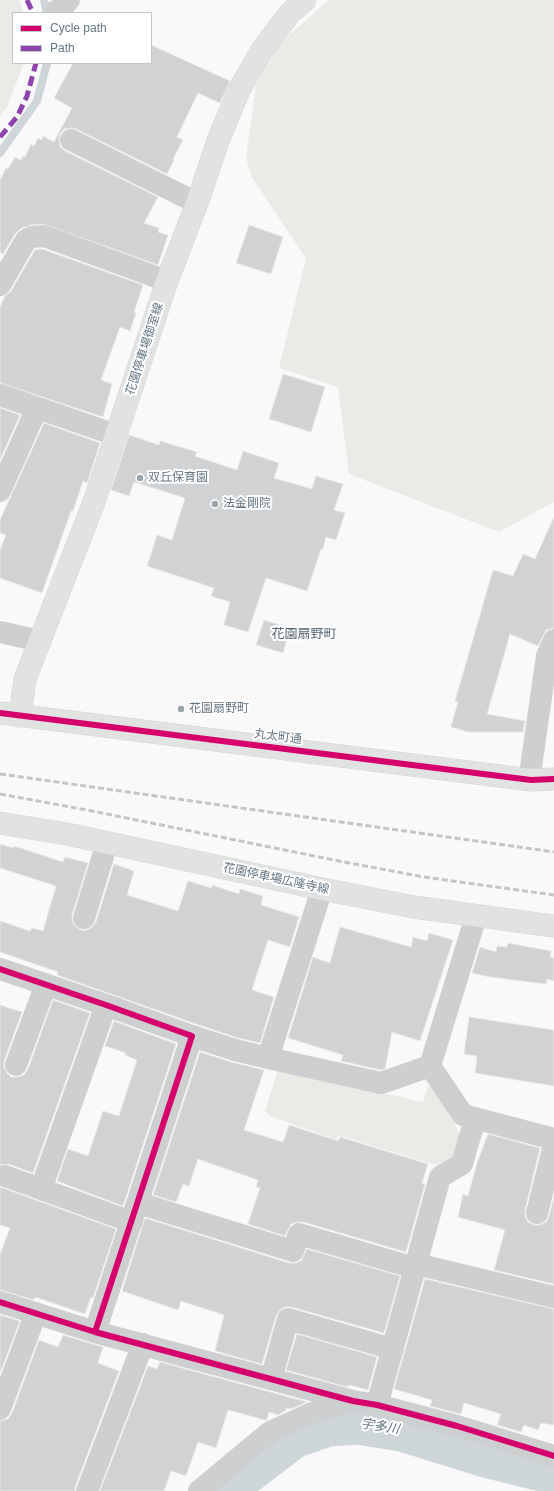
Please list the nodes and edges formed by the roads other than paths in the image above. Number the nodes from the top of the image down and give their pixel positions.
1 (305, 0) edge
2 (71, 140) dead end
3 (197, 203) junction
4 (168, 281) junction
5 (0, 285) edge
6 (0, 395) edge
7 (37, 408) junction
8 (116, 435) junction
9 (0, 491) edge
10 (1, 631) edge
11 (554, 640) edge
12 (40, 641) junction
13 (10, 715) edge
14 (554, 779) edge
15 (531, 780) junction
16 (0, 823) edge
17 (107, 842) junction
18 (322, 889) junction
19 (476, 916) junction
20 (84, 918) dead end
21 (554, 926) edge
22 (0, 969) edge
23 (46, 984) junction
24 (106, 1005) junction
25 (192, 1036) junction
26 (268, 1058) junction
27 (16, 1065) dead end
28 (430, 1066) junction
29 (475, 1119) junction
30 (554, 1139) edge
31 (554, 1145) edge
32 (5, 1176) dead end
33 (41, 1189) junction
34 (135, 1212) junction
35 (537, 1213) dead end
36 (415, 1266) junction
37 (554, 1298) edge
38 (0, 1302) edge
39 (36, 1313) junction
40 (96, 1332) junction
41 (143, 1344) junction
42 (393, 1349) junction
43 (271, 1379) junction
44 (353, 1401) junction
45 (377, 1405) junction
46 (0, 1409) edge
47 (554, 1456) edge
48 (87, 1491) edge
49 (199, 1491) edge

1 - 3 main road, 花園停車場御室線
2 - 3 street
3 - 4 main road, 花園停車場御室線
4 - 5 street
4 - 8 main road, 花園停車場御室線
6 - 7 street
7 - 8 street
7 - 9 street
8 - 12 main road, 花園停車場御室線
10 - 12 street
11 - 15 street
12 - 13 main road, 花園停車場御室線
13 - 15 main road, 丸太町通
14 - 15 main road, 丸太町通
16 - 17 main road, 花園停車場広隆寺線
17 - 18 main road, 花園停車場広隆寺線
17 - 20 street
18 - 19 main road, 花園停車場広隆寺線
18 - 26 street
19 - 21 main road, 花園停車場広隆寺線
19 - 28 street
22 - 23 street
23 - 24 street
23 - 27 street
24 - 25 street
24 - 33 street
25 - 26 street
25 - 34 street
26 - 28 street
28 - 29 street
29 - 30 street
29 - 36 street
31 - 35 street
32 - 33 street
33 - 34 street
34 - 36 street
34 - 40 street
36 - 37 street
36 - 42 street
38 - 39 street
39 - 40 street
39 - 46 street
40 - 41 street
41 - 43 street
41 - 48 street
42 - 43 street
42 - 45 street
43 - 44 street
44 - 45 street
44 - 49 street
45 - 47 street

